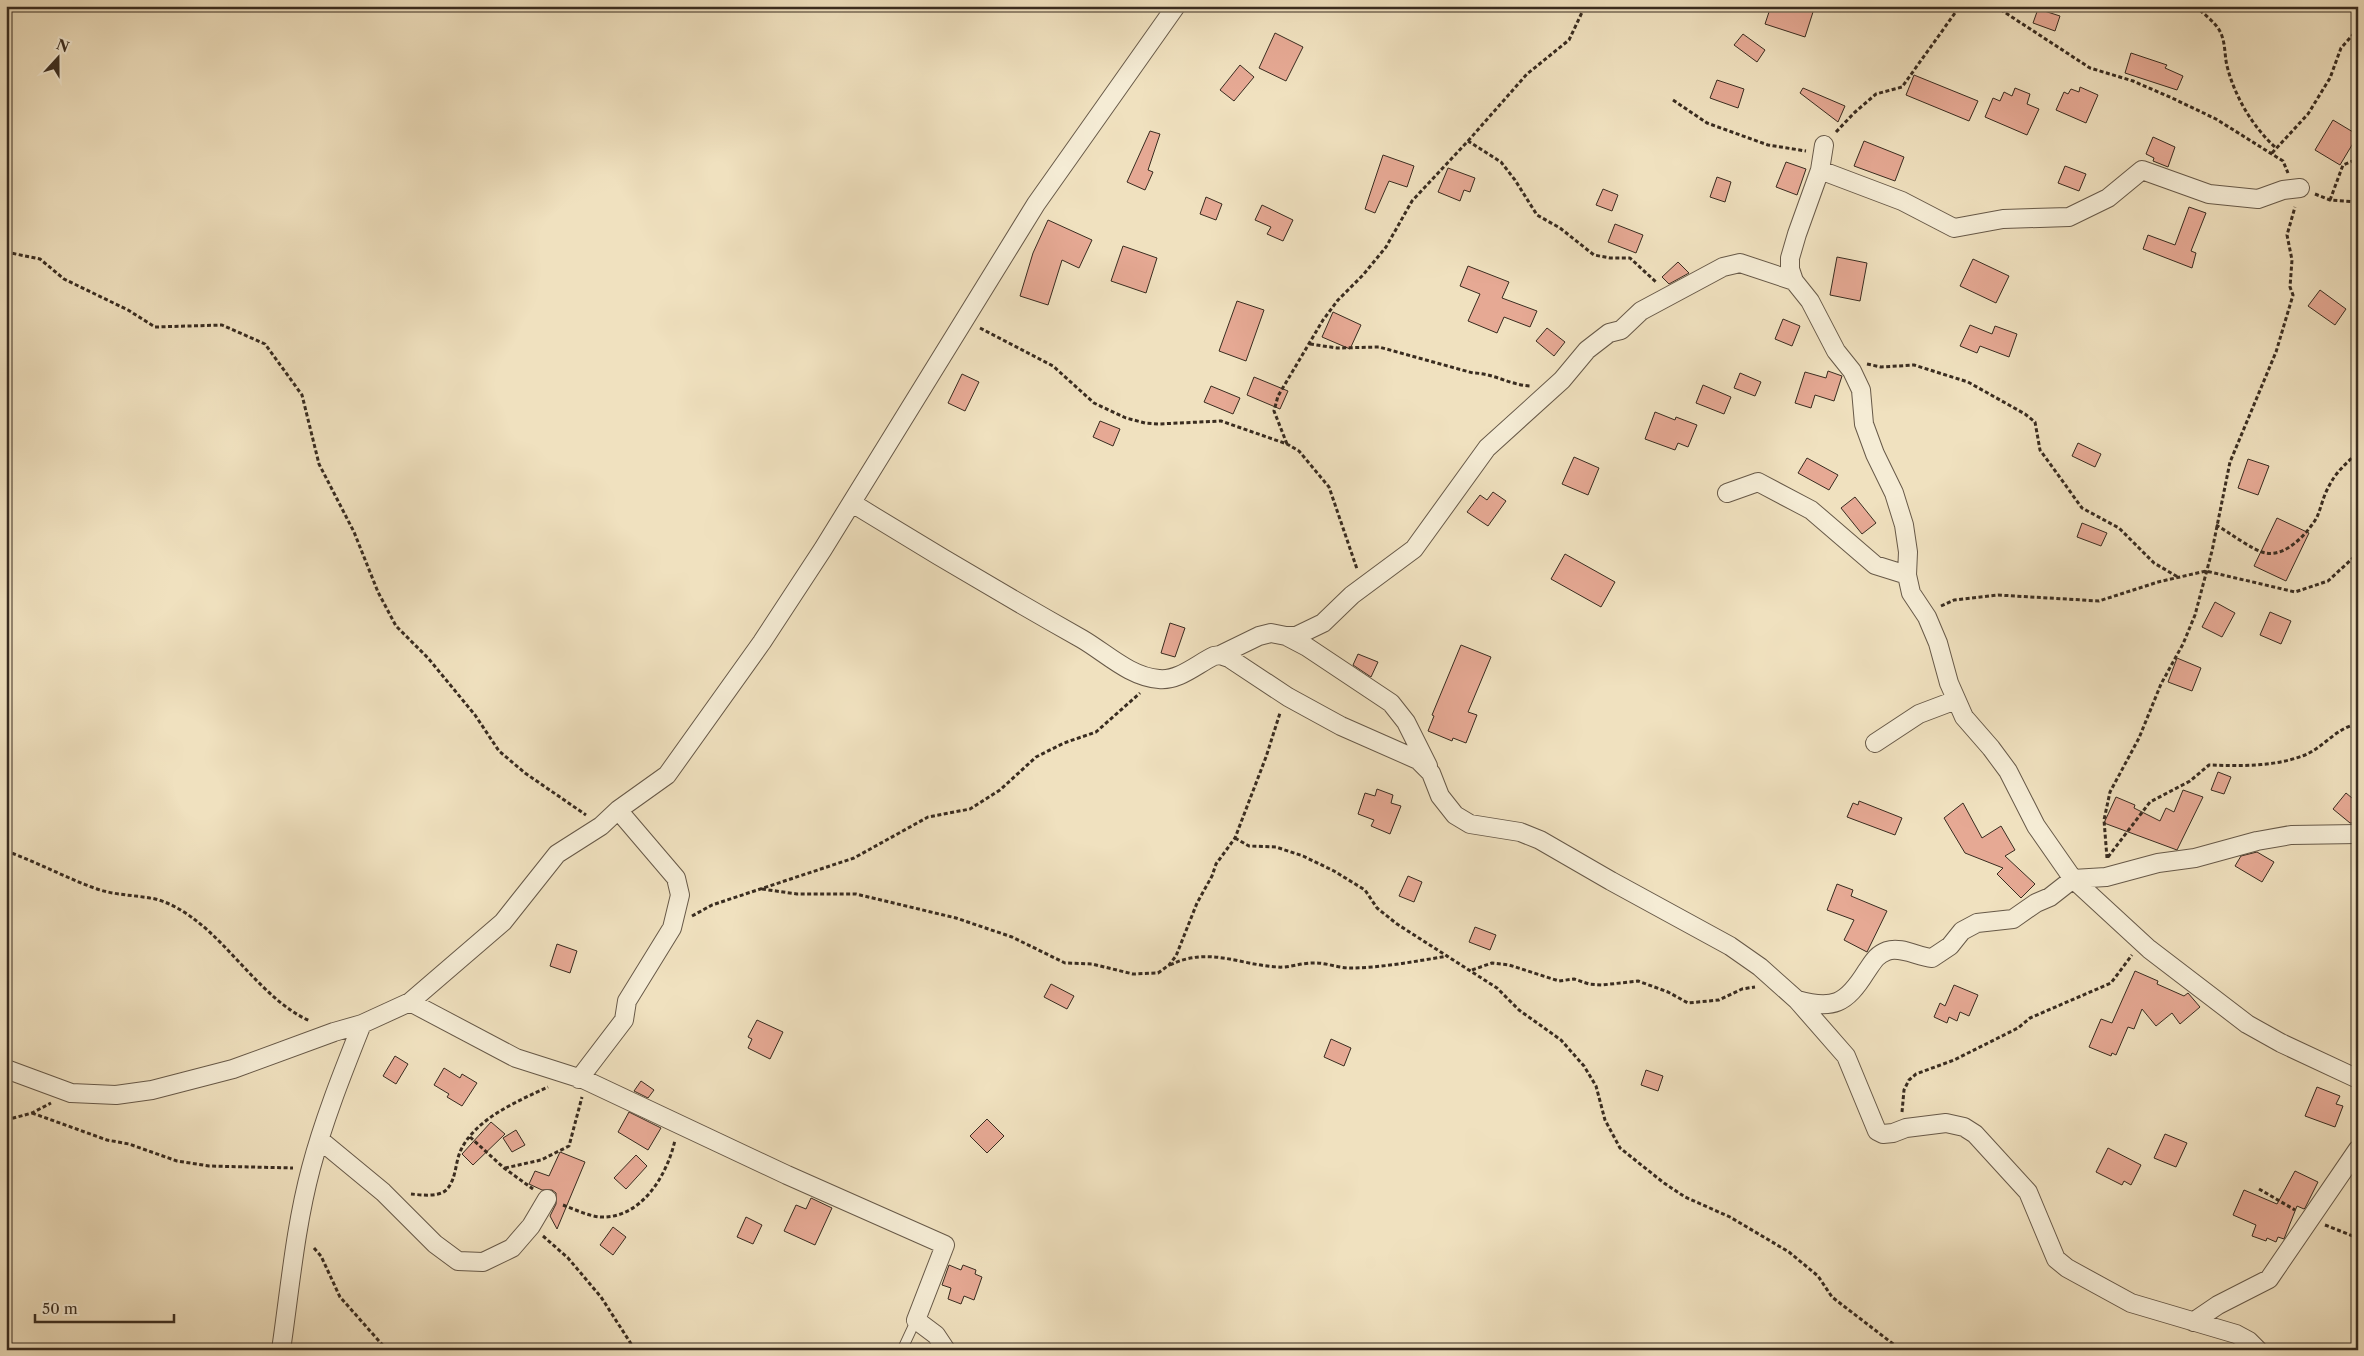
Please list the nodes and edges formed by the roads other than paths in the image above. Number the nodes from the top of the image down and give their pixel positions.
1 (1176, 6) edge
2 (1824, 145) road end
3 (1820, 170) junction
4 (2300, 188) road end
5 (1794, 281) junction
6 (1727, 493) dead end
7 (852, 503) junction
8 (1907, 575) junction
9 (1286, 636) junction
10 (1220, 655) junction
11 (1956, 700) junction
12 (1875, 744) dead end
13 (1431, 773) junction
14 (618, 810) junction
15 (2358, 834) edge
16 (2073, 879) junction
17 (1797, 1000) junction
18 (410, 1002) junction
19 (362, 1024) junction
20 (6, 1069) edge
21 (579, 1079) junction
22 (2358, 1079) edge
23 (320, 1140) junction
24 (2358, 1149) edge
25 (547, 1199) road end
26 (916, 1320) junction
27 (2193, 1322) junction
28 (281, 1350) edge
29 (902, 1350) edge
30 (946, 1350) edge
31 (2258, 1350) edge

1 - 7 street
2 - 3 street
3 - 4 street
3 - 5 street
5 - 8 street
5 - 9 street
6 - 8 street
7 - 10 street
7 - 14 street
8 - 11 street
9 - 10 street
9 - 13 street
10 - 13 street
11 - 12 street
11 - 16 street
13 - 17 street
14 - 18 street
14 - 21 street
15 - 16 street
16 - 17 street
16 - 22 street
17 - 27 street
18 - 19 street
18 - 21 street
19 - 20 street
19 - 23 street
21 - 26 street
23 - 25 street
23 - 28 street
24 - 27 street
26 - 29 lane
26 - 30 street
27 - 31 street

